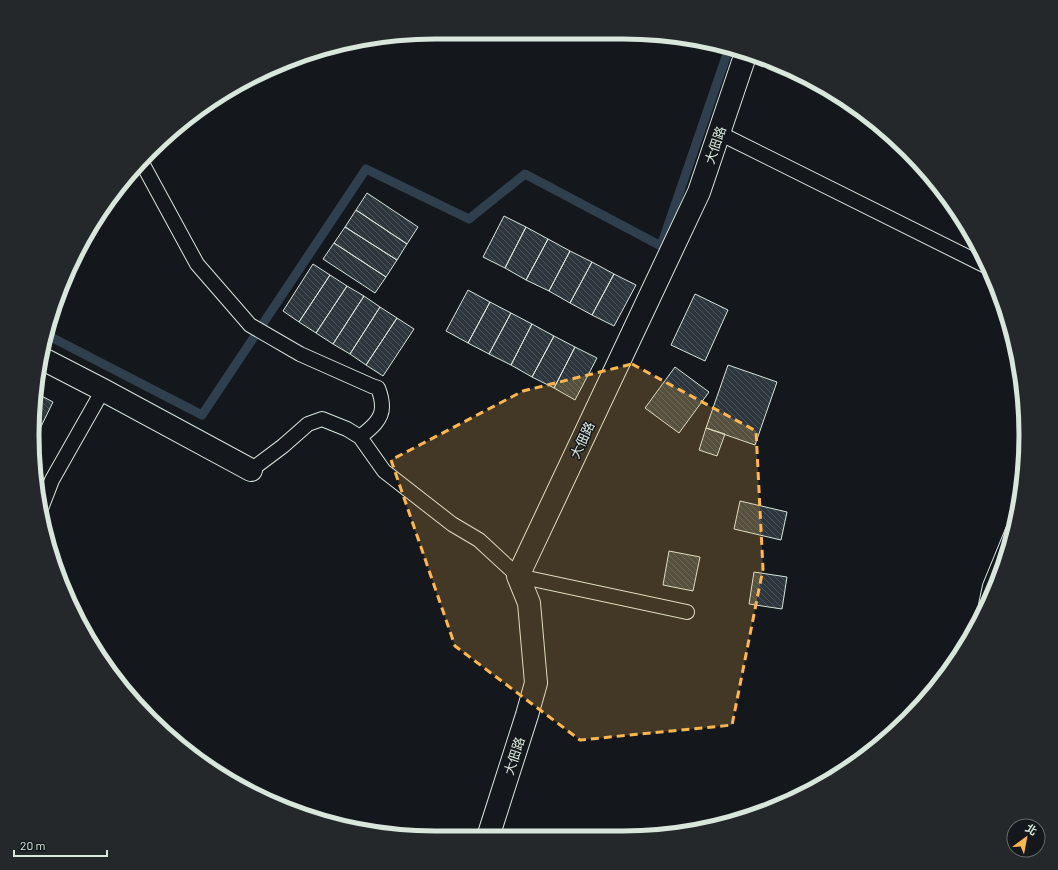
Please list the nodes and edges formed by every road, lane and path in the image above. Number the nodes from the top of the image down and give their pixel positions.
1 (744, 58) edge
2 (719, 133) junction
3 (144, 167) edge
4 (979, 263) edge
5 (46, 361) edge
6 (103, 390) junction
7 (360, 437) junction
8 (251, 470) joint
9 (44, 499) edge
10 (518, 576) junction
11 (687, 612) dead end
12 (490, 831) edge

1 - 2 street, 大佃路
2 - 4 lane
2 - 10 street, 大佃路
3 - 7 lane
5 - 6 street
6 - 8 street
6 - 9 lane
7 - 8 lane
7 - 10 lane
10 - 11 lane
10 - 12 street, 大佃路

